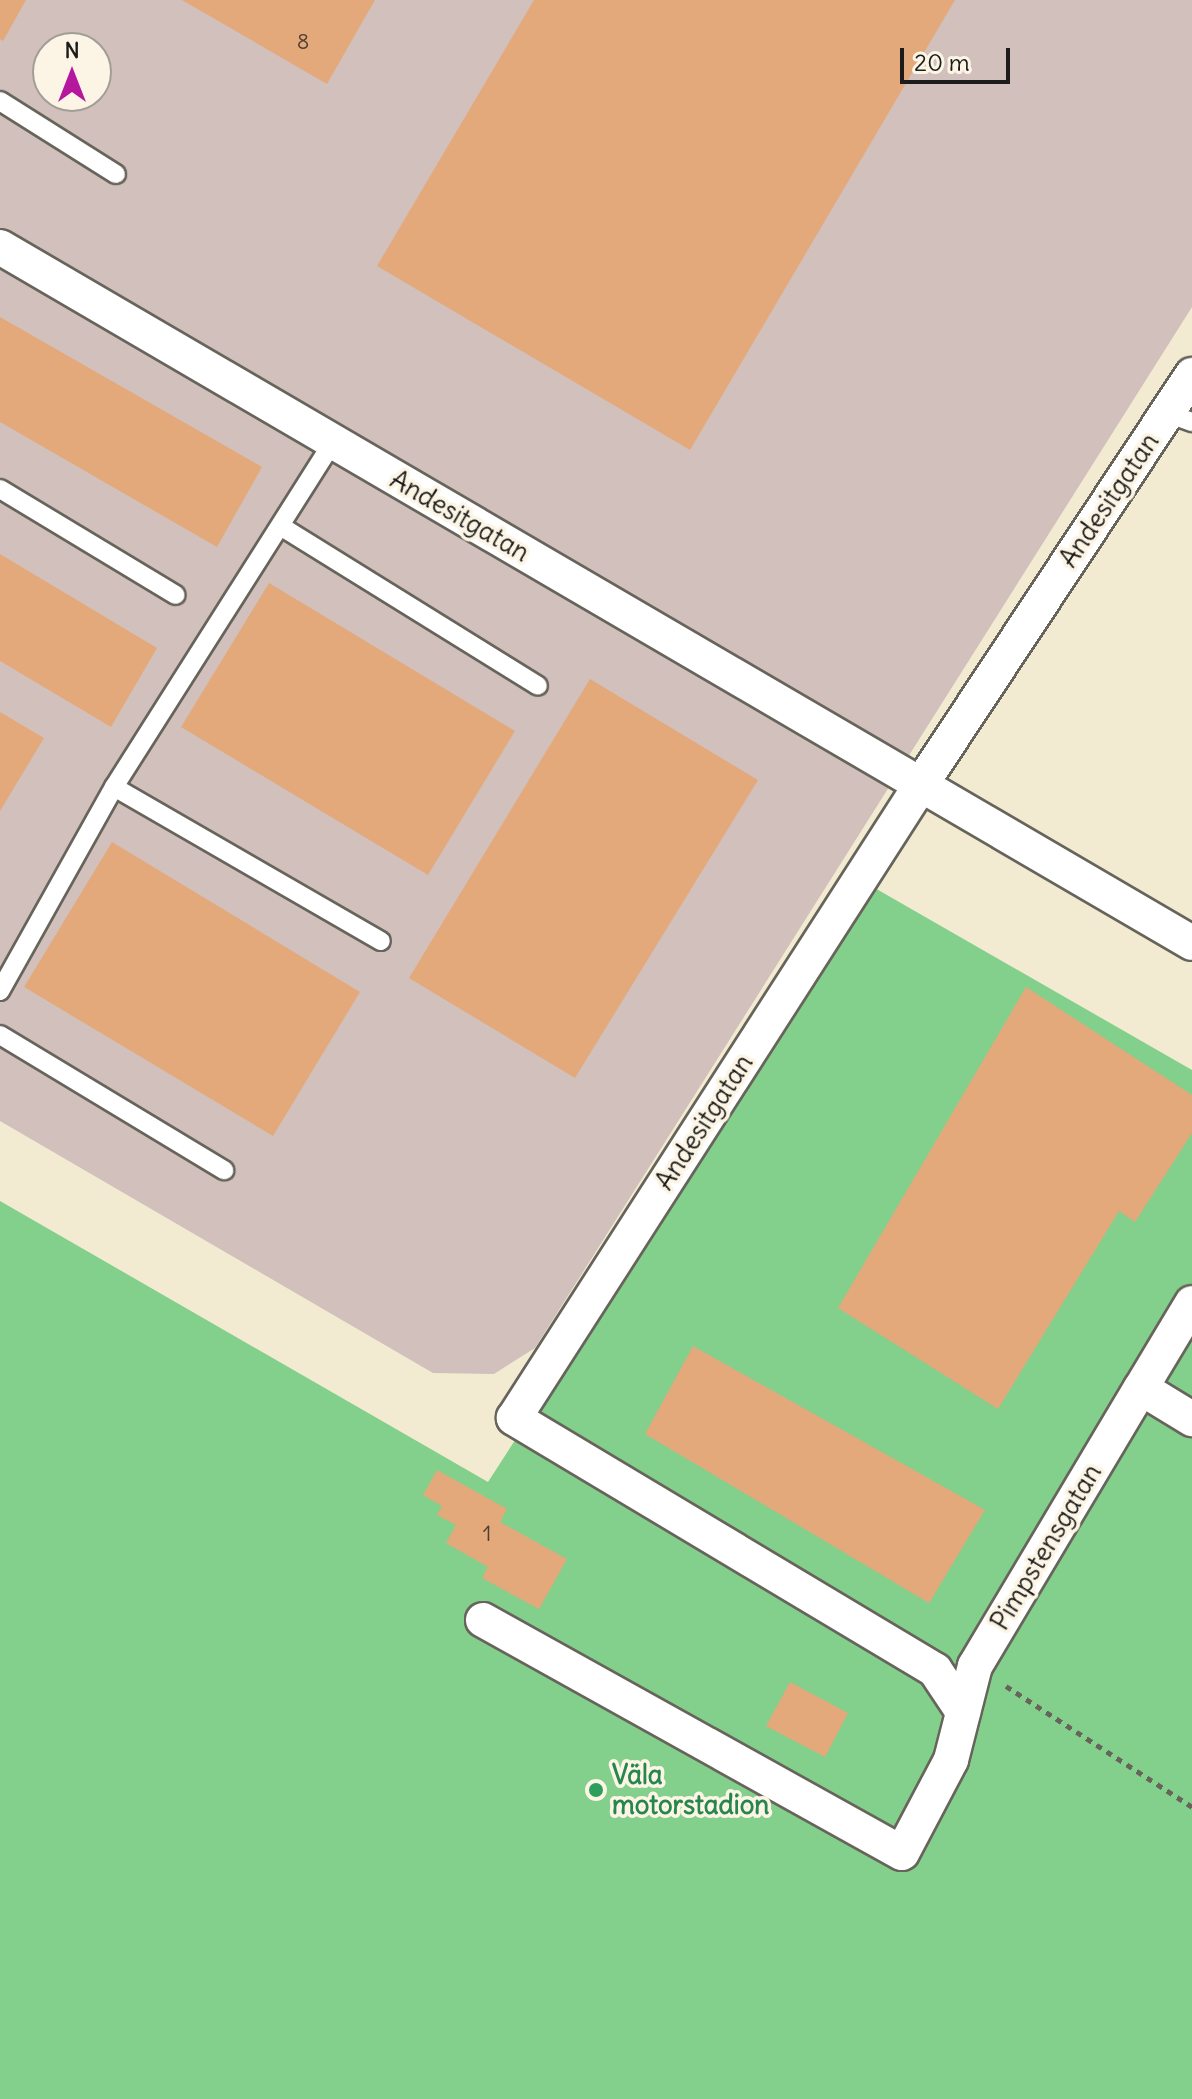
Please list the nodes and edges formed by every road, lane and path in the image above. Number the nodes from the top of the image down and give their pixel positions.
1 (0, 101) edge
2 (116, 174) dead end
3 (0, 247) edge
4 (1192, 375) edge
5 (1180, 417) edge
6 (333, 442) junction
7 (0, 489) edge
8 (282, 527) junction
9 (176, 595) dead end
10 (538, 686) dead end
11 (920, 786) junction
12 (114, 787) junction
13 (381, 941) dead end
14 (1192, 943) edge
15 (0, 991) edge
16 (0, 1035) edge
17 (224, 1170) dead end
18 (1192, 1303) edge
19 (1141, 1388) junction
20 (1192, 1419) edge
21 (483, 1620) dead end
22 (975, 1666) junction
23 (963, 1712) junction
24 (1192, 1807) edge

1 - 2 lane
3 - 6 street, Andesitgatan
4 - 5 street, Andesitgatan
5 - 11 street, Andesitgatan
6 - 8 lane
6 - 11 street, Andesitgatan
7 - 9 lane
8 - 10 lane
8 - 12 lane
11 - 14 street, Andesitgatan
11 - 23 street, Andesitgatan
12 - 13 lane
12 - 15 lane
16 - 17 lane
18 - 19 street, Pimpstensgatan
19 - 20 street
19 - 22 street, Pimpstensgatan
21 - 23 street, Pimpstensgatan
22 - 23 street, Pimpstensgatan
22 - 24 path

